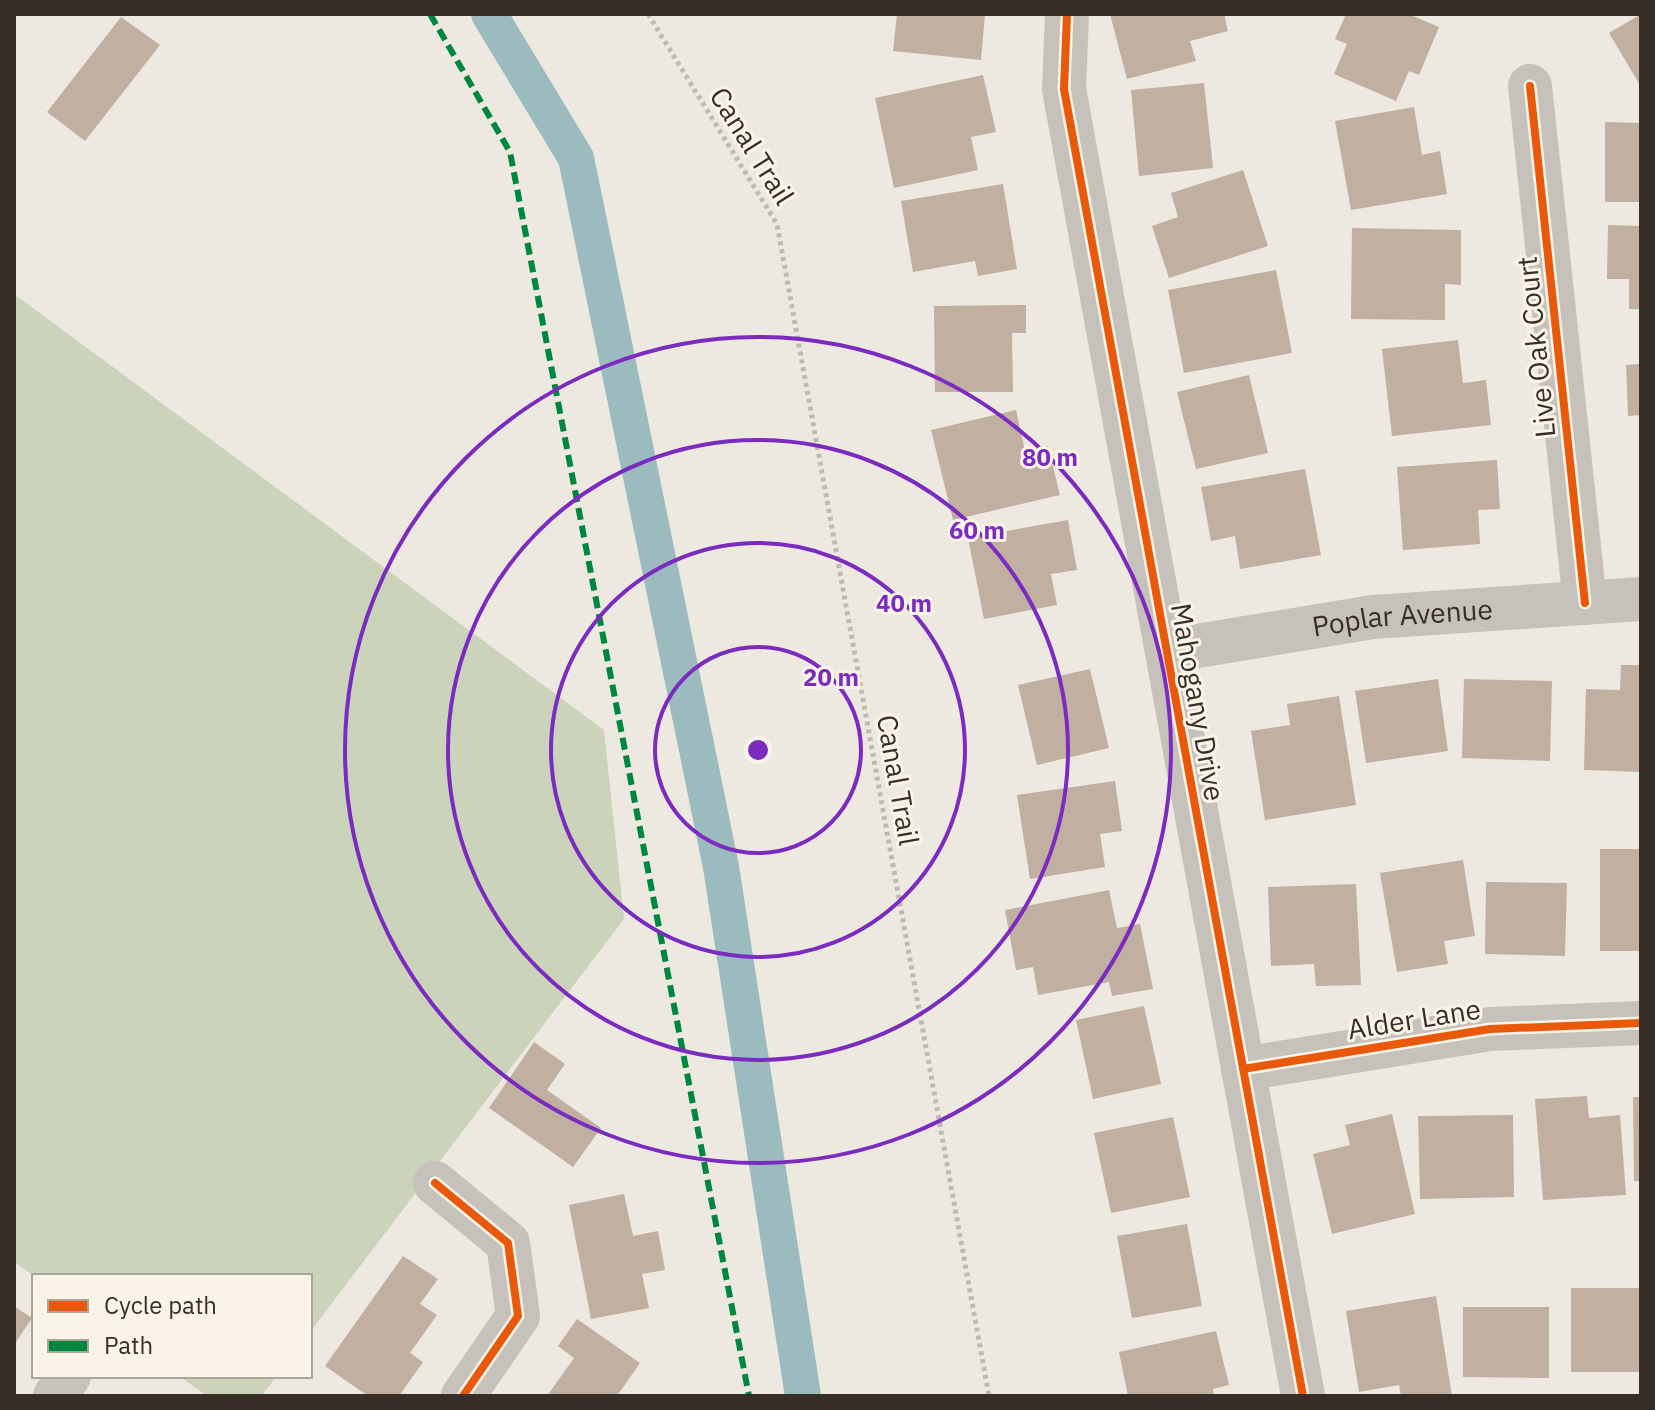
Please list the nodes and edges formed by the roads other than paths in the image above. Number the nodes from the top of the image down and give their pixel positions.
1 (1067, 14) edge
2 (1530, 86) dead end
3 (1641, 599) edge
4 (1585, 603) junction
5 (1167, 651) junction
6 (1641, 1023) edge
7 (1243, 1069) junction
8 (435, 1183) dead end
9 (68, 1378) edge
10 (55, 1396) edge
11 (463, 1396) edge
12 (1303, 1396) edge

1 - 5 street, Mahogany Drive
2 - 4 street, Live Oak Court
3 - 4 street, Poplar Avenue
4 - 5 street, Poplar Avenue
5 - 7 street, Mahogany Drive
6 - 7 street, Alder Lane
7 - 12 street, Mahogany Drive
8 - 11 street
9 - 10 street

